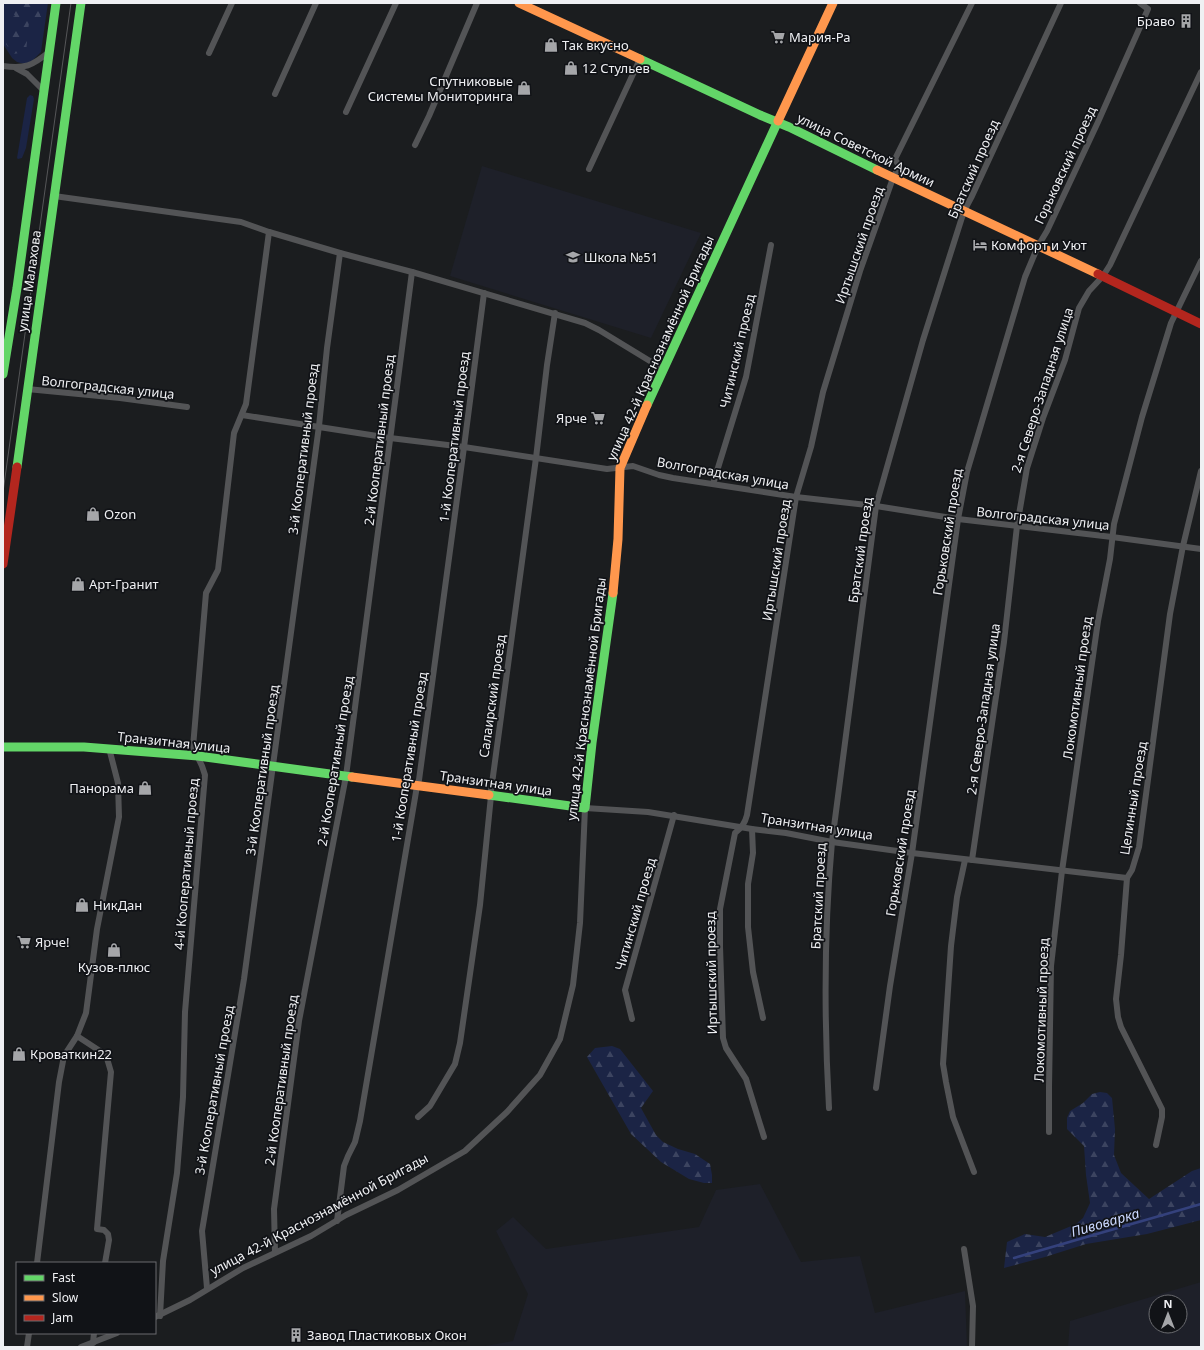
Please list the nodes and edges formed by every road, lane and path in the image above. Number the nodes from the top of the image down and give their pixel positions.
1 (56, 3) edge
2 (78, 3) edge
3 (232, 3) edge
4 (316, 3) edge
5 (396, 3) edge
6 (477, 3) edge
7 (519, 3) edge
8 (833, 3) edge
9 (972, 3) edge
10 (1061, 3) edge
11 (1140, 3) edge
12 (50, 51) junction
13 (209, 53) dead end
14 (640, 59) junction
15 (3, 66) edge
16 (14, 67) junction
17 (1201, 72) edge
18 (44, 92) junction
19 (275, 94) dead end
20 (346, 112) dead end
21 (777, 122) junction
22 (415, 145) dead end
23 (589, 169) dead end
24 (893, 178) junction
25 (54, 196) junction
26 (964, 211) junction
27 (269, 232) junction
28 (771, 245) dead end
29 (1038, 246) junction
30 (340, 253) junction
31 (1201, 260) edge
32 (412, 272) junction
33 (1103, 276) junction
34 (484, 293) junction
35 (1176, 312) junction
36 (555, 313) junction
37 (1201, 324) edge
38 (4, 364) edge
39 (663, 369) junction
40 (3, 374) edge
41 (27, 389) junction
42 (187, 407) dead end
43 (242, 415) junction
44 (319, 426) junction
45 (390, 438) junction
46 (464, 447) junction
47 (536, 458) junction
48 (620, 468) junction
49 (1201, 471) edge
50 (713, 484) junction
51 (796, 497) junction
52 (876, 506) junction
53 (958, 519) junction
54 (1017, 526) junction
55 (1112, 536) junction
56 (1183, 546) junction
57 (1201, 549) edge
58 (3, 564) edge
59 (3, 747) edge
60 (109, 748) junction
61 (198, 756) junction
62 (273, 766) junction
63 (346, 776) junction
64 (417, 786) junction
65 (491, 796) junction
66 (585, 808) junction
67 (674, 815) junction
68 (742, 828) junction
69 (752, 829) junction
70 (832, 842) junction
71 (912, 853) junction
72 (965, 860) junction
73 (972, 860) junction
74 (1062, 871) junction
75 (1127, 878) junction
76 (632, 1018) dead end
77 (763, 1018) dead end
78 (78, 1036) junction
79 (876, 1088) dead end
80 (829, 1108) dead end
81 (418, 1117) dead end
82 (1049, 1132) dead end
83 (764, 1137) dead end
84 (1156, 1145) dead end
85 (974, 1172) dead end
86 (337, 1221) junction
87 (964, 1249) dead end
88 (275, 1252) junction
89 (37, 1262) edge
90 (105, 1262) edge
91 (207, 1288) junction
92 (157, 1316) edge
93 (29, 1334) edge
94 (94, 1334) edge
95 (115, 1334) edge
96 (93, 1343) junction
97 (27, 1347) edge
98 (81, 1347) edge
99 (972, 1347) edge

1 - 12 street, улица Малахова
2 - 25 street, улица Малахова
3 - 13 street
4 - 19 street
5 - 20 street
6 - 22 street
7 - 14 street, улица Советской Армии
8 - 21 street, улица 42-й Краснознамённой Бригады
9 - 24 street, Иртышский проезд
10 - 26 street, Братский проезд
11 - 29 street, Горьковский проезд
12 - 16 street
12 - 18 street, улица Малахова
14 - 21 street, улица Советской Армии
14 - 23 street
15 - 16 street
16 - 18 street
17 - 33 street, 2-я Северо-Западная улица
18 - 38 street, улица Малахова
21 - 24 street, улица Советской Армии
21 - 39 street, улица 42-й Краснознамённой Бригады
24 - 26 street, улица Советской Армии
24 - 51 street, Иртышский проезд
25 - 27 street
25 - 41 street, улица Малахова
26 - 29 street, улица Советской Армии
26 - 52 street, Братский проезд
27 - 30 street
27 - 43 street, 4-й Кооперативный проезд
28 - 50 street, Читинский проезд
29 - 33 street, улица Советской Армии
29 - 53 street, Горьковский проезд
30 - 32 street
30 - 44 street, 3-й Кооперативный проезд
31 - 35 street, Локомотивный проезд
32 - 34 street
32 - 45 street, 2-й Кооперативный проезд
33 - 35 street, улица Советской Армии
33 - 54 street, 2-я Северо-Западная улица
34 - 36 street
34 - 46 street, 1-й Кооперативный проезд
35 - 37 street, улица Советской Армии
35 - 55 street, Локомотивный проезд
36 - 39 street
36 - 47 street, Салаирский проезд
38 - 40 street, улица Малахова
39 - 48 street, улица 42-й Краснознамённой Бригады
41 - 42 street, Волгоградская улица
41 - 58 street, улица Малахова
43 - 44 street, Волгоградская улица
43 - 61 street, 4-й Кооперативный проезд
44 - 45 street, Волгоградская улица
44 - 62 street, 3-й Кооперативный проезд
45 - 46 street, Волгоградская улица
45 - 63 street, 2-й Кооперативный проезд
46 - 47 street, Волгоградская улица
46 - 64 street, 1-й Кооперативный проезд
47 - 48 street, Волгоградская улица
47 - 65 street, Салаирский проезд
48 - 50 street, Волгоградская улица
48 - 66 street, улица 42-й Краснознамённой Бригады
49 - 56 street, Целинный проезд
50 - 51 street, Волгоградская улица
51 - 52 street, Волгоградская улица
51 - 68 street, Иртышский проезд
52 - 53 street, Волгоградская улица
52 - 70 street, Братский проезд
53 - 54 street, Волгоградская улица
53 - 71 street, Горьковский проезд
54 - 55 street, Волгоградская улица
54 - 73 street, 2-я Северо-Западная улица
55 - 56 street, Волгоградская улица
55 - 74 street, Локомотивный проезд
56 - 57 street, Волгоградская улица
56 - 75 street, Целинный проезд
59 - 60 street, Транзитная улица
60 - 61 street, Транзитная улица
60 - 78 street
61 - 62 street, Транзитная улица
61 - 92 street, 4-й Кооперативный проезд
62 - 63 street, Транзитная улица
62 - 91 street, 3-й Кооперативный проезд
63 - 64 street, Транзитная улица
63 - 88 street, 2-й Кооперативный проезд
64 - 65 street, Транзитная улица
64 - 86 street, 1-й Кооперативный проезд
65 - 66 street, Транзитная улица
65 - 81 street, Салаирский проезд
66 - 67 street, Транзитная улица
66 - 86 street, улица 42-й Краснознамённой Бригады
67 - 68 street, Транзитная улица
67 - 76 street, Читинский проезд
68 - 69 street, Транзитная улица
68 - 83 street, Иртышский проезд
69 - 70 street, Транзитная улица
69 - 77 street
70 - 71 street, Транзитная улица
70 - 80 street, Братский проезд
71 - 72 street, Транзитная улица
71 - 79 street, Горьковский проезд
72 - 73 street, Транзитная улица
72 - 85 street
73 - 74 street, Транзитная улица
74 - 75 street, Транзитная улица
74 - 82 street, Локомотивный проезд
75 - 84 street, Целинный проезд
78 - 89 street
78 - 90 street
86 - 88 street, улица 42-й Краснознамённой Бригады
87 - 99 street
88 - 91 street, улица 42-й Краснознамённой Бригады
91 - 92 street, улица 42-й Краснознамённой Бригады
93 - 97 street
94 - 96 street
95 - 96 street
96 - 98 street

